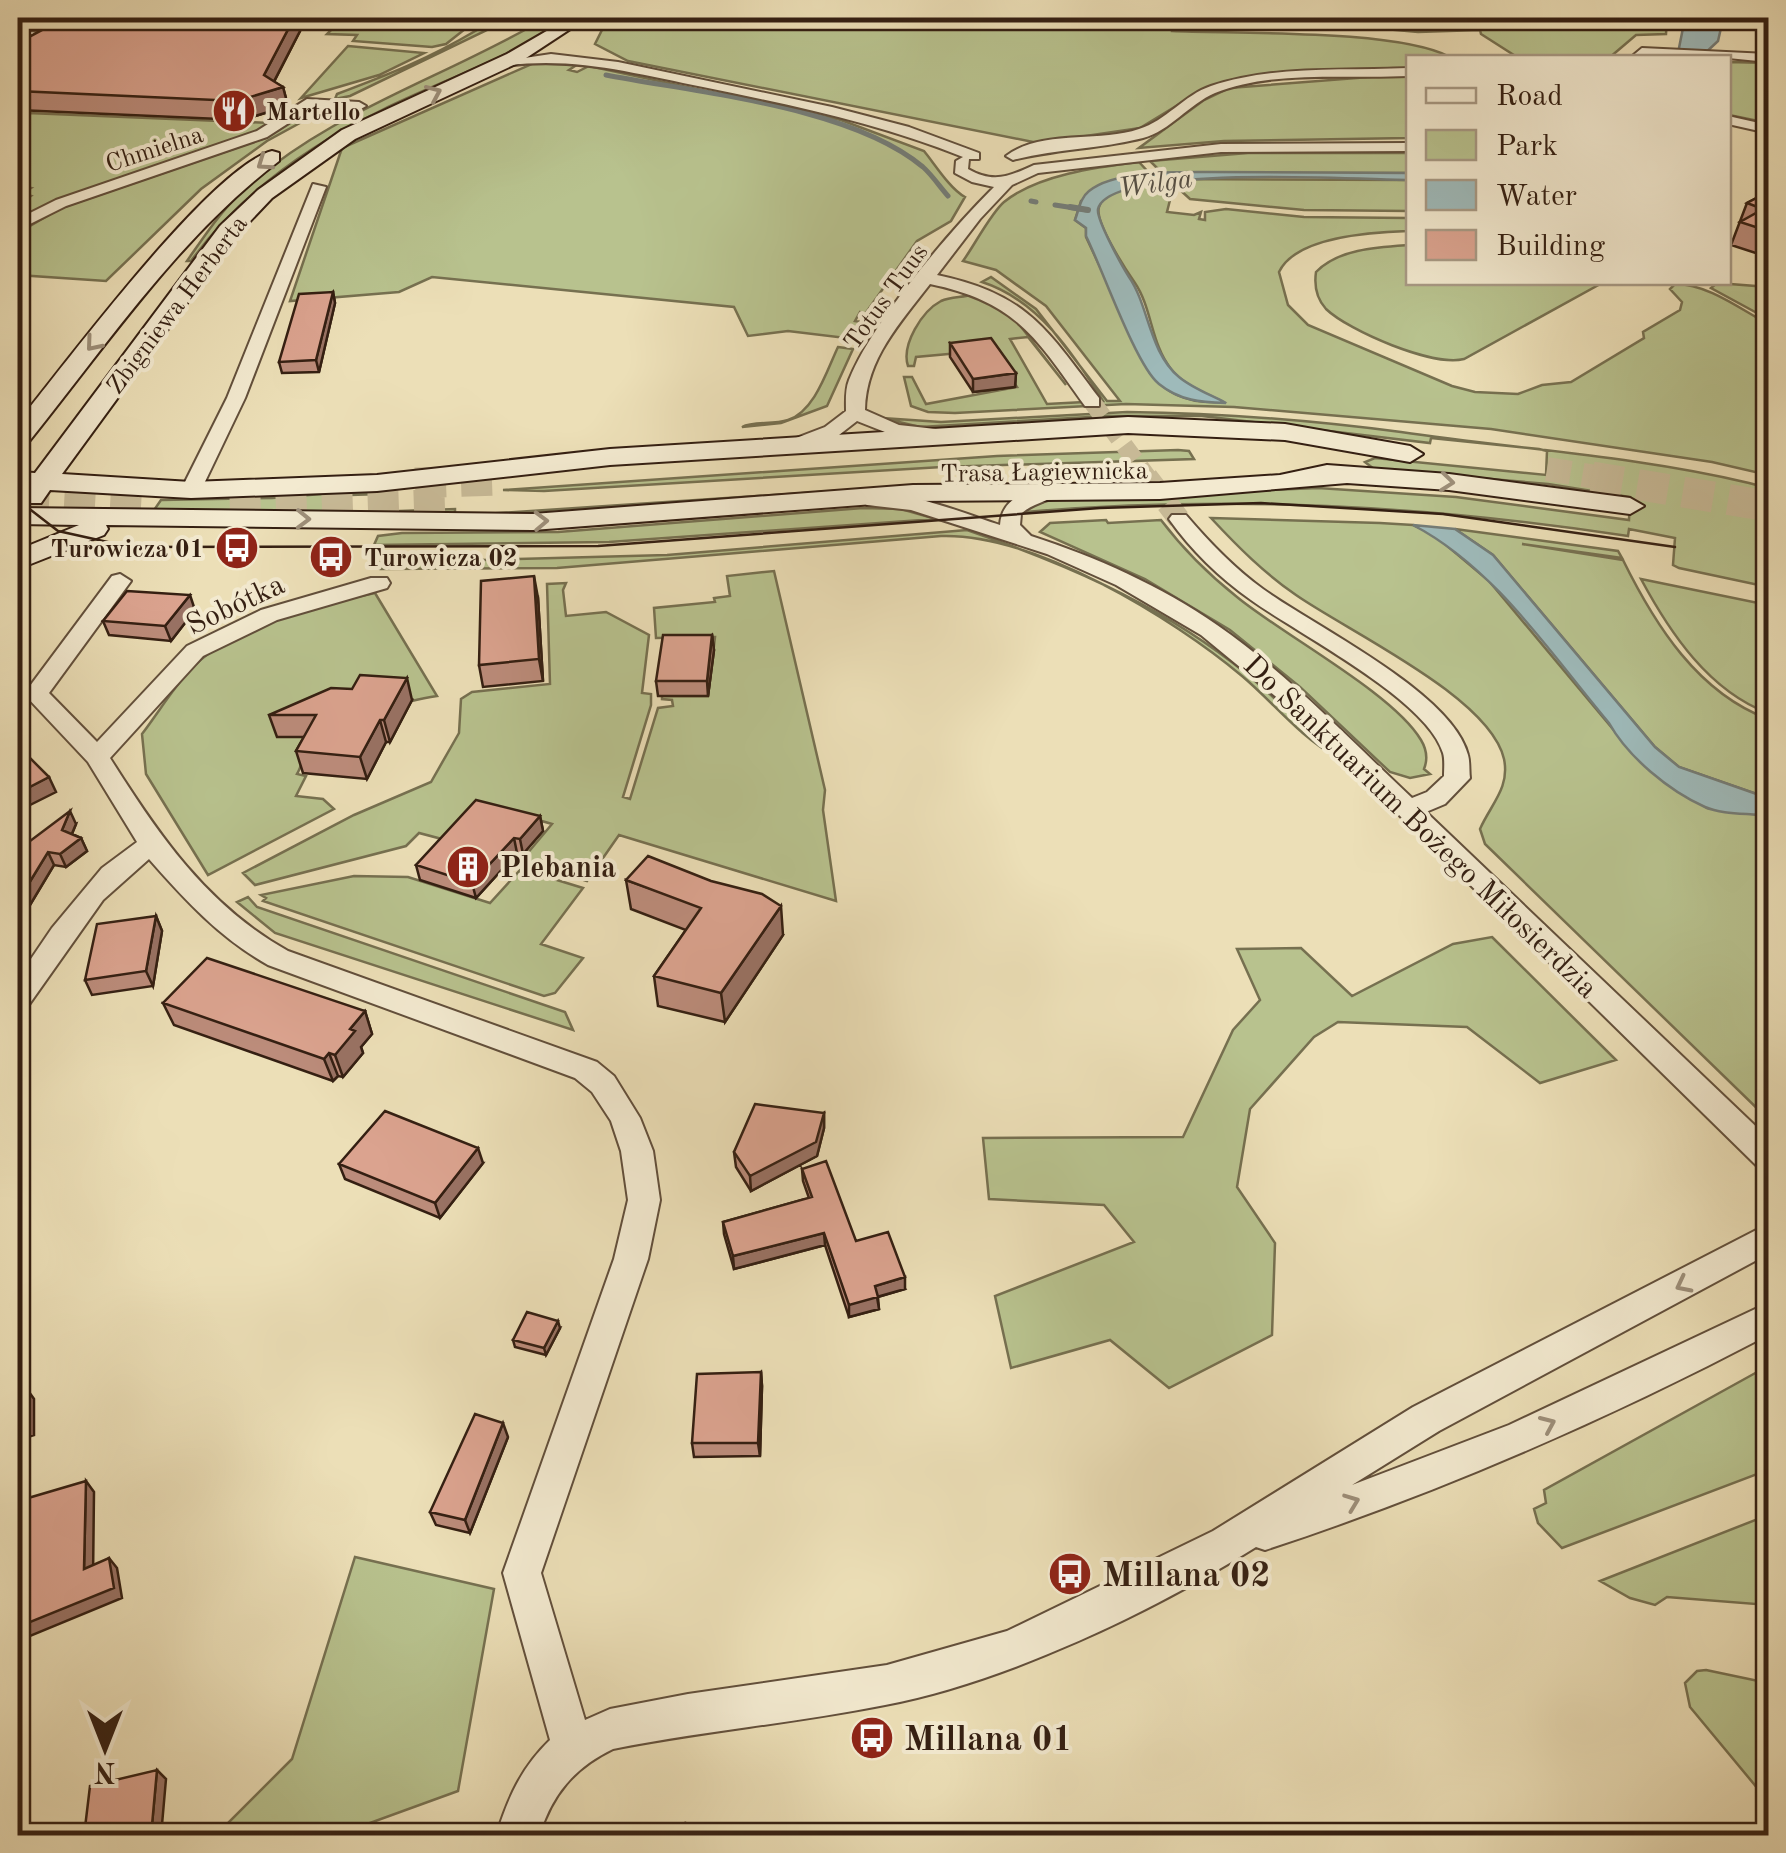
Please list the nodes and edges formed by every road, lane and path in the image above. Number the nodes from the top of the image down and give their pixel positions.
1 (330, 18) edge
2 (579, 18) edge
3 (243, 23) edge
4 (18, 34) edge
5 (555, 35) junction
6 (564, 55) junction
7 (1639, 55) edge
8 (1685, 55) edge
9 (18, 57) edge
10 (1731, 57) edge
11 (1768, 58) edge
12 (505, 62) junction
13 (1406, 72) edge
14 (365, 103) joint
15 (1731, 121) edge
16 (328, 123) dead end
17 (1768, 130) edge
18 (1406, 147) edge
19 (286, 148) dead end
20 (969, 159) junction
21 (1025, 162) junction
22 (972, 178) junction
23 (1008, 181) junction
24 (318, 188) dead end
25 (974, 216) junction
26 (18, 225) edge
27 (927, 278) junction
28 (57, 388) junction
29 (1092, 402) tunnel mouth
30 (855, 413) junction
31 (18, 417) edge
32 (954, 435) junction
33 (18, 438) edge
34 (73, 442) junction
35 (798, 444) junction
36 (1410, 454) junction
37 (1547, 469) tunnel mouth
38 (1350, 474) junction
39 (497, 480) tunnel mouth
40 (30, 481) edge
41 (155, 489) junction
42 (190, 490) junction
43 (1051, 490) junction
44 (850, 498) junction
45 (456, 504) tunnel mouth
46 (1630, 506) dead end
47 (18, 516) edge
48 (135, 518) junction
49 (1178, 519) tunnel mouth
50 (1023, 539) junction
51 (18, 560) edge
52 (120, 582) dead end
53 (379, 583) dead end
54 (97, 757) junction
55 (1408, 809) junction
56 (152, 845) junction
57 (18, 999) edge
58 (1736, 1129) junction
59 (1768, 1157) edge
60 (1768, 1180) edge
61 (1768, 1238) edge
62 (1768, 1318) edge
63 (1226, 1544) junction
64 (572, 1747) junction
65 (516, 1836) edge

1 - 3 street
2 - 5 main road, Zbigniewa Herberta
4 - 9 street
5 - 6 street
5 - 12 main road, Zbigniewa Herberta
6 - 12 street
6 - 20 street
7 - 8 street
10 - 11 street
34 -> 12 main road, Zbigniewa Herberta
13 - 21 street
14 - 16 main road
14 - 26 street, Chmielna
15 - 17 street
18 - 21 street
19 -> 28 main road, Zbigniewa Herberta
20 - 21 street
20 - 22 street
21 - 23 street
22 - 23 street
22 - 25 street
23 - 25 street, Totus Tuus
24 - 42 street
25 - 27 street, Totus Tuus
27 - 29 street
27 - 30 street, Totus Tuus
28 - 31 main road
28 - 33 main road, Zbigniewa Herberta
30 - 32 street
30 - 35 street
32 - 35 main road
32 - 36 main road
34 - 40 main road, Zbigniewa Herberta
34 - 41 main road
35 - 42 main road
36 - 37 main road, Trasa Łagiewnicka
36 - 39 main road, Trasa Łagiewnicka
38 - 43 main road
38 - 45 main road, Trasa Łagiewnicka
38 -> 46 main road, Trasa Łagiewnicka
40 - 41 main road
40 - 47 main road, Zbigniewa Herberta
41 - 42 main road
43 - 44 main road
43 - 50 street
48 -> 44 main road
44 - 50 street, Do Sanktuarium Bożego Miłosierdzia
47 - 48 main road
48 - 51 main road
49 - 55 street
50 - 55 street, Do Sanktuarium Bożego Miłosierdzia
52 - 54 street
53 - 54 street, Sobótka
54 - 56 street
55 - 58 street, Do Sanktuarium Bożego Miłosierdzia
56 - 57 street
56 - 64 street
58 - 59 street, Do Sanktuarium Bożego Miłosierdzia
58 - 60 street, Do Sanktuarium Bożego Miłosierdzia
61 -> 63 street
63 -> 62 street
63 - 64 street
64 - 65 street

